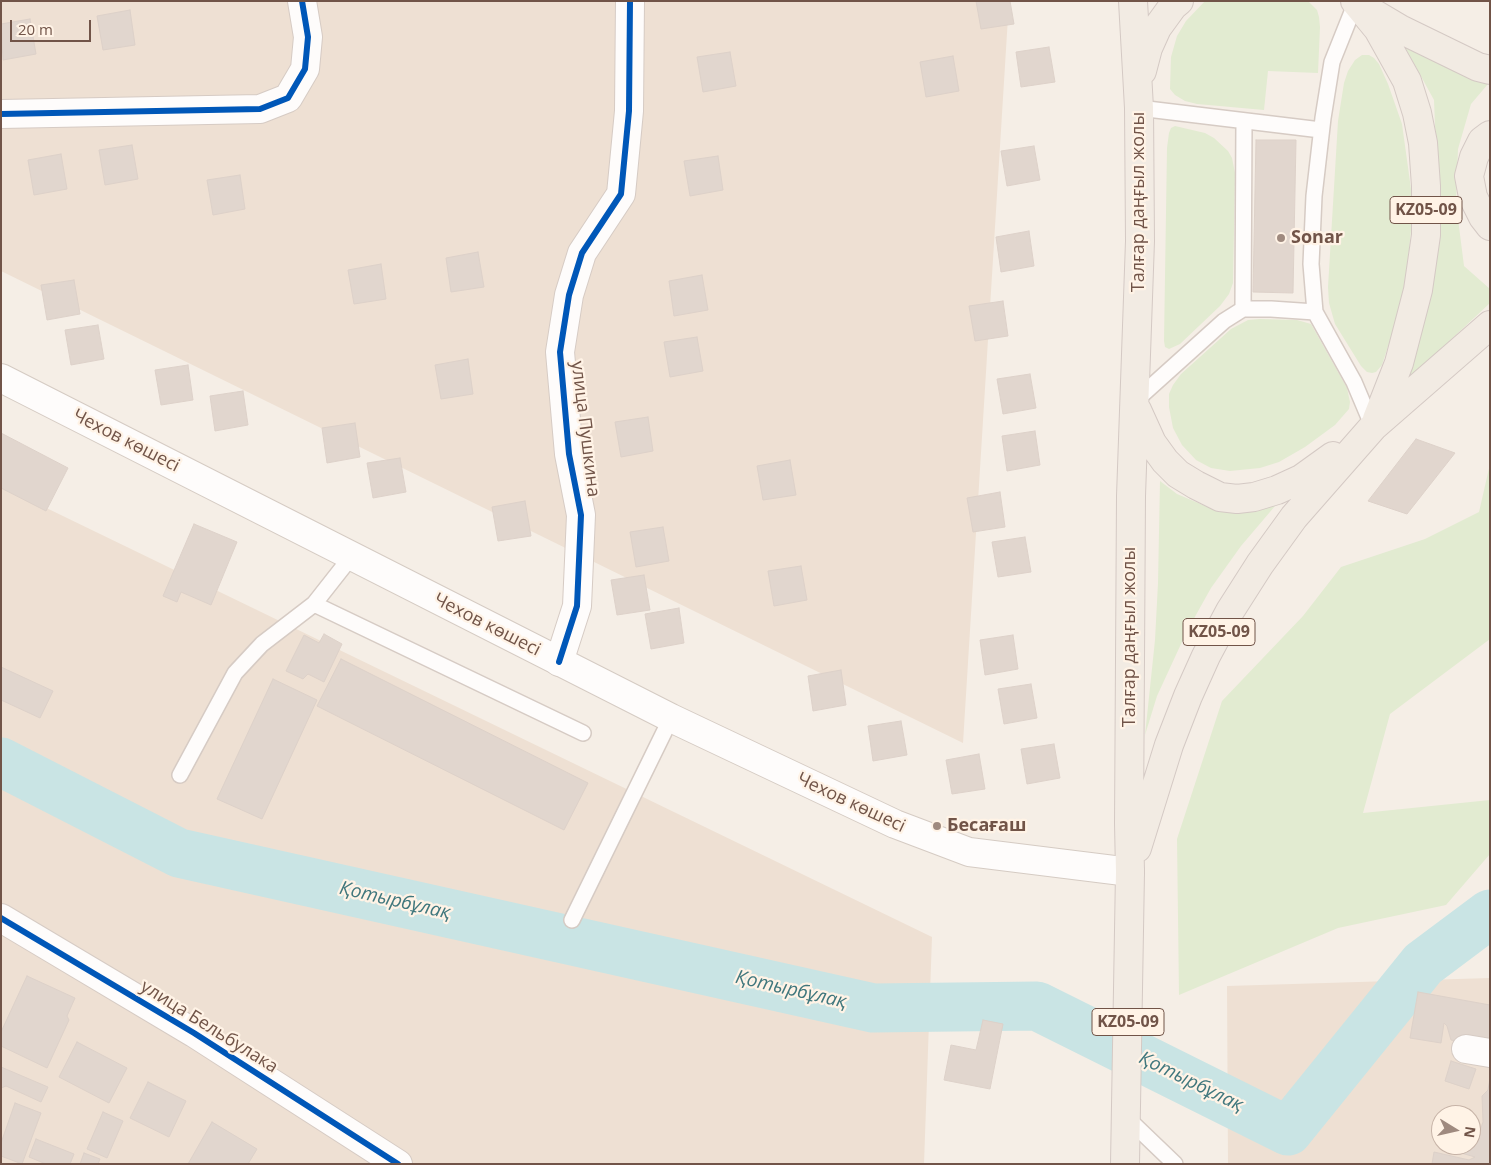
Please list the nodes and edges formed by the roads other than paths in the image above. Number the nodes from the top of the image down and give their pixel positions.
1 (302, 1) edge
2 (630, 1) edge
3 (1133, 1) edge
4 (1179, 1) edge
5 (1355, 2) edge
6 (1490, 70) edge
7 (1138, 96) junction
8 (1, 114) edge
9 (1244, 121) junction
10 (1321, 130) junction
11 (1490, 135) edge
12 (1490, 226) edge
13 (1243, 310) junction
14 (1315, 312) junction
15 (1490, 325) edge
16 (1, 378) edge
17 (1134, 402) junction
18 (1373, 428) junction
19 (351, 557) junction
20 (314, 604) junction
21 (559, 662) junction
22 (671, 718) junction
23 (583, 733) dead end
24 (180, 774) dead end
25 (1130, 872) junction
26 (1, 918) edge
27 (572, 920) dead end
28 (1126, 1117) junction
29 (395, 1163) edge
30 (1125, 1164) edge
31 (1175, 1164) edge

1 - 8 street
2 - 21 street, улица Пушкина
3 - 7 main road, Талғар даңғыл жолы / KZ05-09
4 - 7 main road, KZ05-09
5 - 6 main road
5 - 10 lane
5 - 18 main road, KZ05-09
7 - 9 lane
7 - 17 main road, Талғар даңғыл жолы / KZ05-09
9 - 10 lane
9 - 13 lane
10 - 14 lane
11 - 12 main road
13 - 14 lane
13 - 17 lane
14 - 18 lane
15 - 18 main road
16 - 19 street, Чехов көшесі
17 - 18 main road, Талғар даңғыл жолы / KZ05-09
17 - 25 main road, Талғар даңғыл жолы / KZ05-09
18 - 25 main road, Талғар даңғыл жолы / KZ05-09
19 - 20 lane
19 - 21 street, Чехов көшесі
20 - 23 lane
20 - 24 lane
21 - 22 street, Чехов көшесі
22 - 25 street, Чехов көшесі
22 - 27 lane
25 - 28 main road, Талғар даңғыл жолы / KZ05-09
26 - 29 street, улица Бельбулака
28 - 30 main road, Талғар даңғыл жолы / KZ05-09
28 - 31 lane

